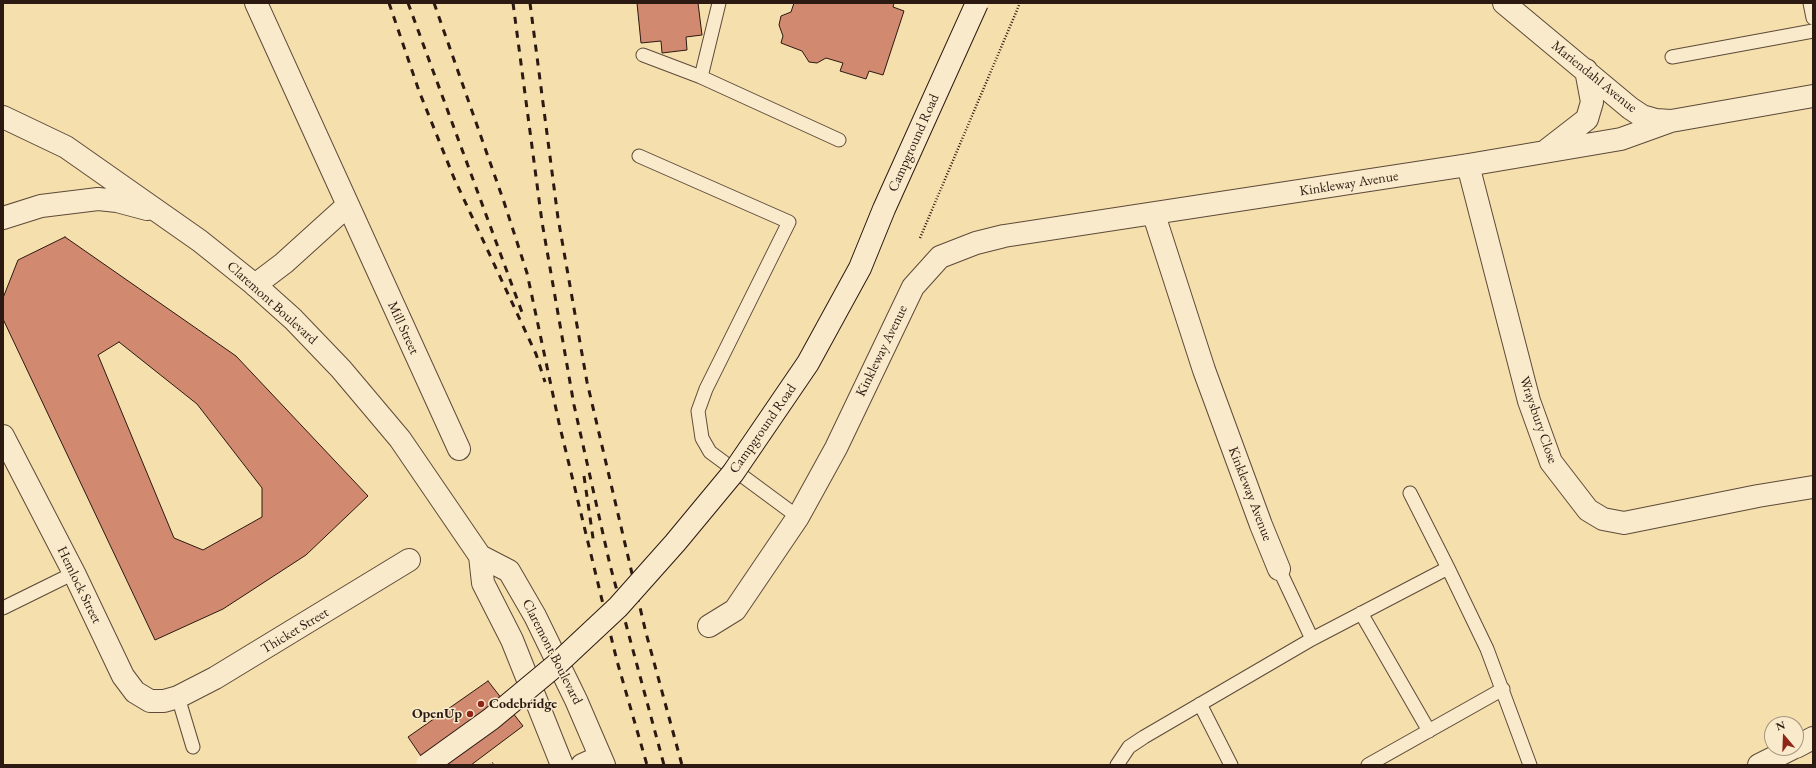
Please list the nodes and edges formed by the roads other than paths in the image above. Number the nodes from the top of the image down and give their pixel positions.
1 (256, 3) edge
2 (718, 3) edge
3 (977, 3) edge
4 (1504, 3) edge
5 (1810, 3) edge
6 (1813, 18) edge
7 (1813, 31) edge
8 (643, 55) dead end
9 (1672, 57) dead end
10 (1586, 70) junction
11 (701, 77) junction
12 (1813, 96) edge
13 (3, 117) edge
14 (1671, 121) junction
15 (839, 140) dead end
16 (1545, 152) junction
17 (638, 156) dead end
18 (1468, 165) junction
19 (347, 206) junction
20 (165, 215) junction
21 (1154, 215) junction
22 (3, 218) edge
23 (255, 285) junction
24 (3, 436) edge
25 (459, 449) dead end
26 (1813, 487) edge
27 (1410, 494) dead end
28 (798, 516) junction
29 (480, 556) junction
30 (409, 560) dead end
31 (1448, 568) junction
32 (1279, 569) joint
33 (74, 573) junction
34 (3, 608) edge
35 (1361, 613) junction
36 (709, 626) dead end
37 (1312, 639) junction
38 (1503, 689) junction
39 (178, 697) junction
40 (1200, 704) junction
41 (1429, 731) junction
42 (193, 747) dead end
43 (1777, 756) edge
44 (595, 762) edge
45 (427, 765) edge
46 (562, 765) edge
47 (1117, 765) edge
48 (1231, 765) edge
49 (1368, 765) edge
50 (1530, 765) edge
51 (1759, 765) edge

1 - 19 street, Mill Street
2 - 11 lane
3 - 45 street, Campground Road, bridge
4 - 10 street, Mariendahl Avenue
5 - 6 lane
7 - 9 lane
8 - 11 lane
10 - 14 street, Mariendahl Avenue
10 - 16 street, Kinkleway Avenue
11 - 15 lane
12 - 14 street, Mariendahl Avenue
13 - 20 street, Claremont Boulevard
14 - 16 street, Kinkleway Avenue
16 - 18 street, Kinkleway Avenue
17 - 28 lane
18 - 21 street, Kinkleway Avenue
18 - 26 street, Wraysbury Close
19 - 23 street
19 - 25 street, Mill Street
20 - 22 street
20 - 23 street, Claremont Boulevard
21 - 28 street, Kinkleway Avenue
21 - 32 street, Kinkleway Avenue
23 - 29 street, Claremont Boulevard
24 - 33 street, Hemlock Street
27 - 31 lane
28 - 36 street, Kinkleway Avenue
29 - 44 street, Claremont Boulevard
29 - 46 street, Claremont Boulevard
30 - 39 street, Thicket Street
31 - 35 lane
31 - 38 lane
32 - 37 lane
33 - 34 lane
33 - 39 street, Hemlock Street
35 - 37 lane
35 - 41 lane
37 - 40 lane
38 - 41 lane
38 - 50 lane
39 - 42 lane
40 - 47 lane
40 - 48 lane
41 - 49 lane
43 - 51 street

